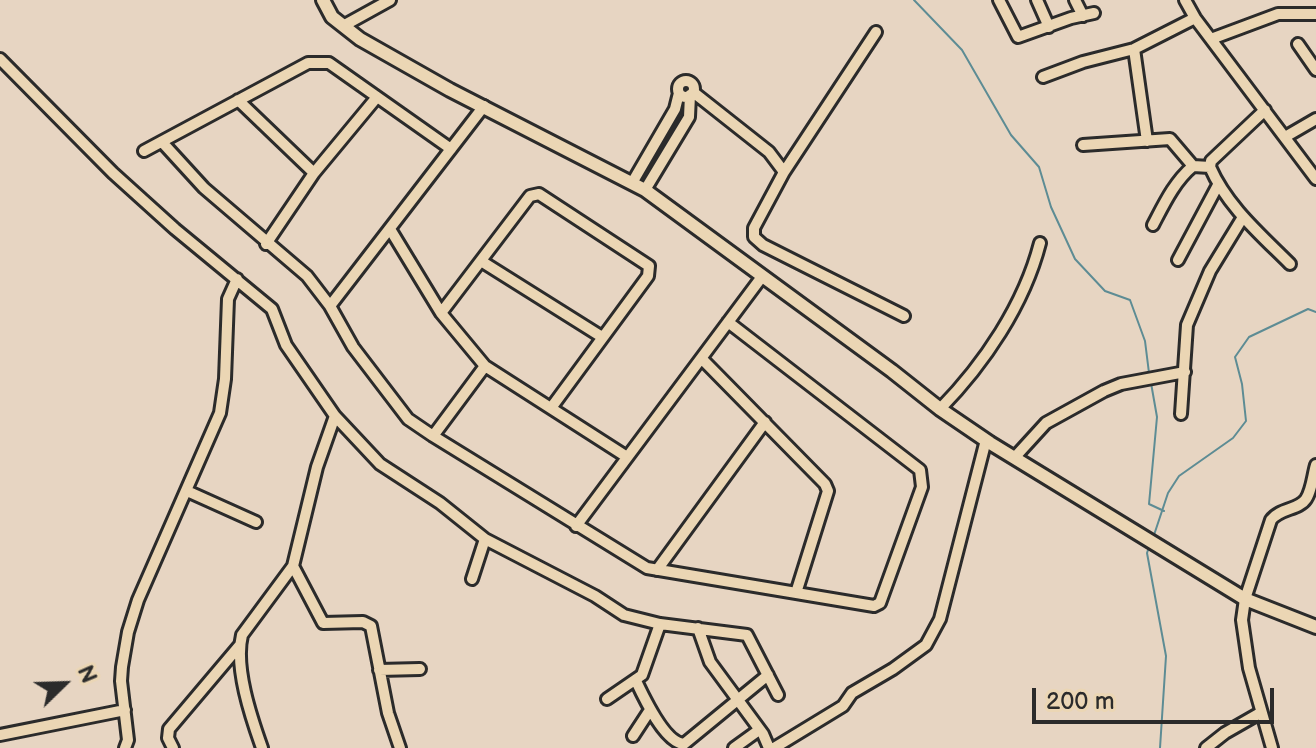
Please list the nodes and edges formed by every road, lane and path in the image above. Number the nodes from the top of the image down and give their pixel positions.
1 (323, 0) edge
2 (390, 0) edge
3 (999, 0) edge
4 (1037, 0) edge
5 (1075, 0) edge
6 (1185, 0) edge
7 (1316, 0) edge
8 (1279, 2) edge
9 (1094, 13) dead end
10 (1278, 14) junction
11 (1316, 14) edge
12 (1083, 16) junction
13 (1195, 18) junction
14 (343, 26) junction
15 (1049, 27) junction
16 (876, 32) dead end
17 (1211, 39) junction
18 (1298, 44) dead end
19 (1134, 49) junction
20 (0, 59) edge
21 (1316, 70) edge
22 (1043, 77) dead end
23 (687, 93) junction
24 (377, 97) junction
25 (238, 100) junction
26 (484, 106) junction
27 (1265, 110) junction
28 (1316, 119) edge
29 (1285, 137) junction
30 (1147, 141) junction
31 (162, 142) junction
32 (1083, 145) dead end
33 (451, 149) junction
34 (144, 151) dead end
35 (1193, 166) junction
36 (1210, 167) junction
37 (784, 172) junction
38 (314, 173) junction
39 (1316, 179) edge
40 (632, 183) junction
41 (1218, 185) junction
42 (645, 190) junction
43 (1243, 217) junction
44 (1153, 225) dead end
45 (390, 229) junction
46 (1040, 243) dead end
47 (266, 244) junction
48 (1178, 260) dead end
49 (481, 261) junction
50 (1290, 264) dead end
51 (761, 278) junction
52 (237, 279) junction
53 (330, 306) junction
54 (441, 313) junction
55 (904, 316) dead end
56 (728, 322) junction
57 (602, 337) junction
58 (702, 359) junction
59 (485, 366) junction
60 (1185, 372) junction
61 (551, 408) junction
62 (940, 409) junction
63 (1181, 414) dead end
64 (335, 416) junction
65 (765, 422) junction
66 (433, 436) junction
67 (986, 440) junction
68 (627, 457) junction
69 (1015, 457) junction
70 (1316, 465) edge
71 (1314, 477) edge
72 (187, 491) junction
73 (256, 522) dead end
74 (576, 526) junction
75 (485, 539) junction
76 (293, 566) junction
77 (657, 570) junction
78 (472, 579) dead end
79 (796, 593) junction
80 (1245, 599) junction
81 (660, 624) junction
82 (1316, 627) edge
83 (698, 628) junction
84 (240, 645) junction
85 (420, 669) dead end
86 (379, 670) junction
87 (768, 675) junction
88 (636, 681) junction
89 (778, 695) dead end
90 (607, 699) dead end
91 (736, 701) junction
92 (125, 710) junction
93 (650, 710) junction
94 (1260, 713) junction
95 (759, 730) junction
96 (0, 735) edge
97 (633, 736) dead end
98 (125, 748) edge
99 (173, 748) edge
100 (262, 748) edge
101 (400, 748) edge
102 (734, 748) edge
103 (771, 748) edge
104 (1206, 748) edge
105 (1272, 748) edge

1 - 14 street
2 - 14 street
3 - 15 street
4 - 15 street
5 - 12 street
6 - 13 street
7 - 11 street
8 - 10 street
9 - 12 street
10 - 11 street
10 - 17 street
12 - 15 street
13 - 17 street
13 - 19 street
14 - 26 street
16 - 37 street
17 - 27 street
18 - 21 street
19 - 22 street
19 - 30 street
20 - 52 street
23 - 37 street
23 - 40 street
23 - 42 street
24 - 25 street
24 - 33 street
24 - 38 street
25 - 31 street
25 - 38 street
26 - 33 street
26 - 40 street
27 - 29 street
27 - 36 street
28 - 29 street
29 - 39 street
30 - 32 street
30 - 35 street
31 - 34 street
31 - 47 street
33 - 45 street
35 - 36 street
35 - 44 street
36 - 41 street
37 - 55 street
38 - 47 street
40 - 42 street
41 - 43 street
41 - 48 street
42 - 51 street
43 - 50 street
43 - 60 street
45 - 53 street
45 - 54 street
46 - 62 street
47 - 53 street
49 - 54 street
49 - 57 street
49 - 57 street
51 - 56 street
51 - 62 street
52 - 64 street
52 - 72 street
53 - 66 street
54 - 59 street
56 - 58 street
56 - 79 street
57 - 61 street
58 - 65 street
58 - 68 street
59 - 61 street
59 - 66 street
60 - 63 street
60 - 69 street
61 - 68 street
62 - 67 street
64 - 75 street
64 - 76 street
65 - 77 street
65 - 79 street
66 - 74 street
67 - 69 street
67 - 103 street
68 - 74 street
69 - 80 street
70 - 71 street
71 - 80 street
72 - 73 street
72 - 92 street
74 - 77 street
75 - 78 street
75 - 81 street
76 - 84 street
76 - 86 street
77 - 79 street
80 - 82 street
80 - 94 street
81 - 83 street
81 - 88 street
83 - 87 street
83 - 91 street
84 - 99 street
84 - 100 street
85 - 86 street
86 - 101 street
87 - 89 street
87 - 91 street
88 - 90 street
88 - 93 street
91 - 93 street
91 - 95 street
92 - 96 street
92 - 98 street
93 - 97 street
94 - 104 street
94 - 105 street
95 - 102 street
95 - 103 street

